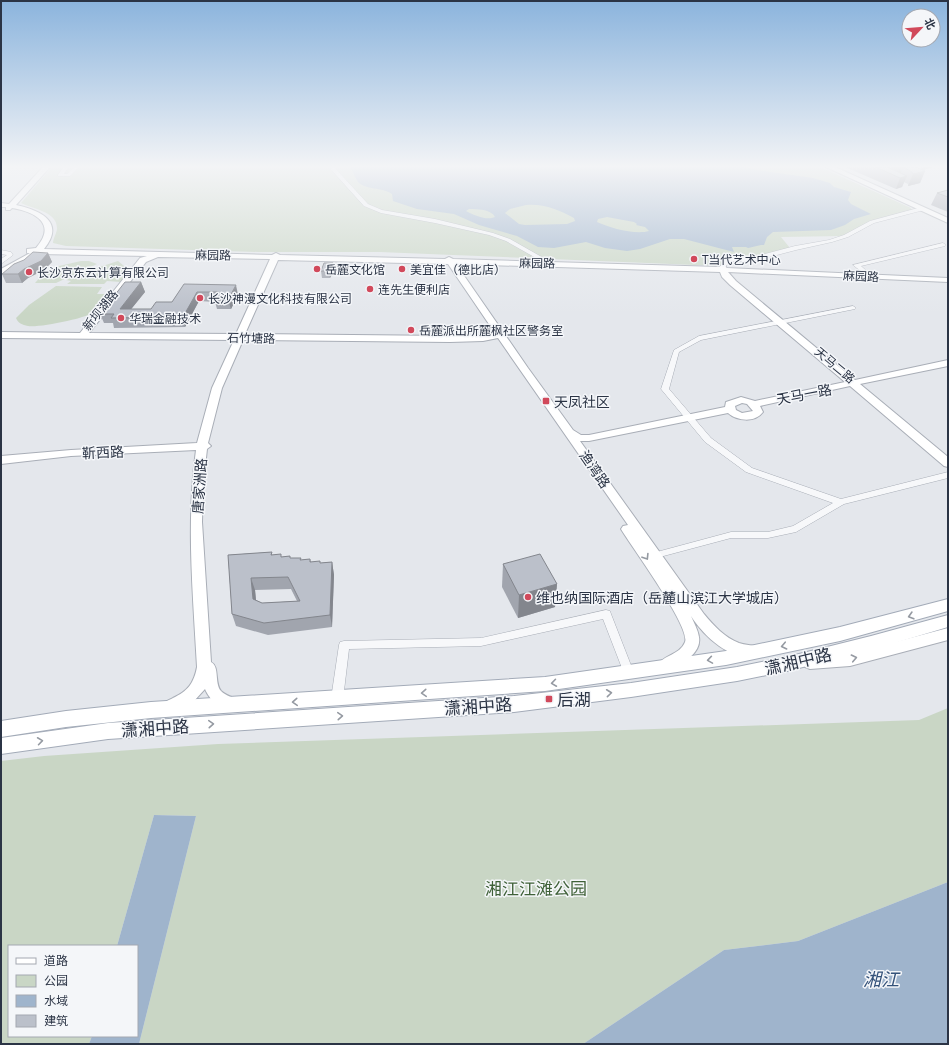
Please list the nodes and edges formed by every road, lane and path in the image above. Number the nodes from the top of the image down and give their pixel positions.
1 (30, 216) edge
2 (41, 216) edge
3 (407, 216) edge
4 (896, 216) edge
5 (937, 216) edge
6 (938, 216) edge
7 (947, 220) edge
8 (48, 238) junction
9 (943, 245) dead end
10 (34, 250) junction
11 (59, 250) junction
12 (1, 252) edge
13 (129, 254) junction
14 (164, 254) junction
15 (276, 259) junction
16 (24, 260) junction
17 (447, 260) junction
18 (426, 261) junction
19 (1, 262) edge
20 (479, 262) junction
21 (546, 262) junction
22 (1, 269) edge
23 (1, 272) edge
24 (727, 272) junction
25 (867, 274) junction
26 (457, 276) junction
27 (948, 279) edge
28 (854, 308) dead end
29 (486, 322) junction
30 (781, 322) junction
31 (85, 331) junction
32 (1, 334) edge
33 (497, 334) junction
34 (242, 337) junction
35 (474, 338) junction
36 (502, 347) junction
37 (948, 365) edge
38 (857, 385) junction
39 (755, 406) junction
40 (732, 411) junction
41 (691, 420) junction
42 (569, 432) junction
43 (204, 445) junction
44 (186, 448) junction
45 (587, 458) junction
46 (948, 458) edge
47 (1, 461) edge
48 (199, 461) junction
49 (948, 463) edge
50 (948, 475) edge
51 (841, 502) junction
52 (656, 555) junction
53 (948, 605) edge
54 (948, 621) edge
55 (948, 634) edge
56 (762, 651) junction
57 (787, 664) junction
58 (653, 669) junction
59 (629, 673) junction
60 (337, 699) junction
61 (240, 705) junction
62 (163, 710) junction
63 (1, 729) edge
64 (1, 746) edge

1 - 10 main road
2 - 8 main road
3 - 21 street
4 - 24 street
5 - 7 main road
6 - 7 main road
8 - 10 main road
8 - 11 main road
9 - 25 street
10 - 11 main road, 麻园路
10 - 16 main road
10 - 22 main road
11 - 13 main road, 麻园路
11 - 15 main road, 麻园路
11 - 16 main road
12 - 19 street
13 - 14 main road, 麻园路
13 - 31 main road, 新坝湖路
14 - 15 main road, 麻园路
14 - 31 main road, 新坝湖路
15 - 17 main road, 麻园路
15 - 18 main road, 麻园路
15 - 34 main road, 唐家洲路
16 - 23 main road
17 - 18 main road, 麻园路
17 - 20 main road, 麻园路
17 - 21 main road, 麻园路
17 - 26 main road, 渔湾路
18 - 26 main road
20 - 21 main road, 麻园路
20 - 26 main road
21 - 24 main road, 麻园路
21 - 24 main road, 麻园路
24 - 25 main road, 麻园路
24 - 27 main road, 麻园路
24 - 30 main road
25 - 27 main road, 麻园路
26 - 29 main road, 渔湾路
26 - 33 main road, 渔湾路
28 - 30 street
29 - 33 main road, 渔湾路
29 - 35 main road
30 - 38 main road
30 - 41 street
31 - 32 main road, 石竹塘路
31 - 32 main road, 石竹塘路
31 - 34 main road, 石竹塘路
31 - 34 main road, 石竹塘路
33 - 35 main road, 石竹塘路
33 - 36 main road, 渔湾路
33 - 42 main road, 渔湾路
34 - 35 main road, 石竹塘路
34 - 43 main road, 唐家洲路
35 - 36 main road
36 -> 58 main road, 渔湾路
37 - 38 main road, 天马一路
38 - 39 main road, 天马一路
38 - 46 main road, 天马二路
38 - 49 main road
39 - 40 main road, 天马一路
39 - 40 main road, 天马一路
40 - 41 main road, 天马一路
41 - 42 main road, 天马一路
41 - 45 main road, 天马一路
41 - 51 street
42 - 45 main road, 渔湾路
43 - 44 main road, 靳西路
43 - 48 main road, 唐家洲路
43 - 61 main road, 唐家洲路
44 - 47 main road, 靳西路
44 - 48 main road
45 - 52 main road, 渔湾路
48 - 62 main road, 唐家洲路
50 - 51 street
51 - 52 street
52 - 56 main road, 渔湾路
53 -> 56 main road, 潇湘中路
54 - 57 main road, 潇湘中路
57 -> 55 main road
56 -> 58 main road, 潇湘中路
64 -> 57 main road, 潇湘中路
58 - 59 main road, 潇湘中路
59 -> 60 main road, 潇湘中路
59 - 60 street
60 -> 61 main road, 潇湘中路
61 - 62 main road, 潇湘中路
62 - 63 main road, 潇湘中路

